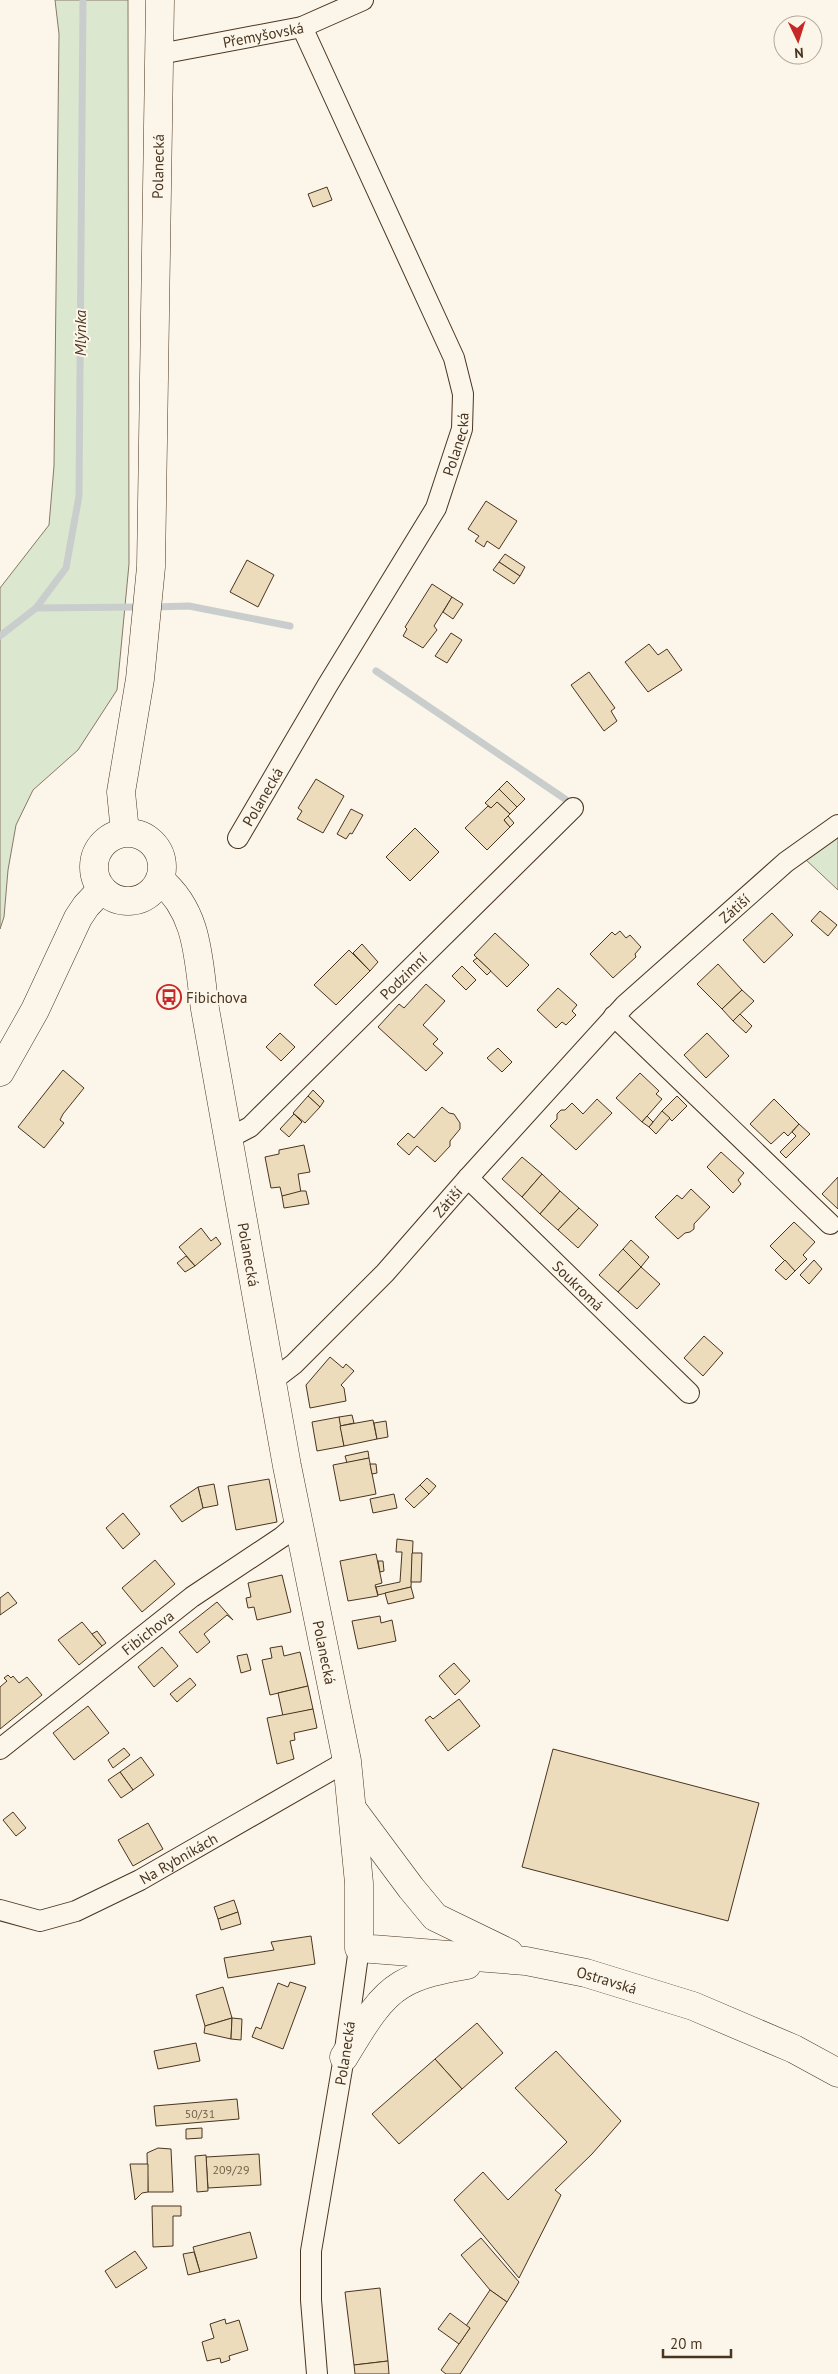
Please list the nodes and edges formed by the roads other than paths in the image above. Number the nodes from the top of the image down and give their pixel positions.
1 (160, 0) edge
2 (363, 0) edge
3 (302, 27) junction
4 (160, 54) junction
5 (573, 808) dead end
6 (838, 825) edge
7 (125, 832) junction
8 (238, 838) dead end
9 (160, 880) junction
10 (102, 889) junction
11 (614, 1016) junction
12 (0, 1072) edge
13 (229, 1138) junction
14 (468, 1178) junction
15 (830, 1224) dead end
16 (273, 1380) junction
17 (690, 1393) dead end
18 (298, 1523) junction
19 (0, 1749) edge
20 (347, 1762) junction
21 (352, 1809) junction
22 (0, 1910) edge
23 (359, 1948) junction
24 (526, 1961) junction
25 (344, 2058) junction
26 (838, 2073) edge
27 (316, 2374) edge

1 - 4 street, Polanecká
2 - 3 street, Přemyšovská
3 - 4 street, Přemyšovská
3 - 8 street, Polanecká
4 - 7 street, Polanecká
5 - 13 street, Podzimní
6 - 11 street, Zátiší
7 - 9 street
7 - 10 street
9 - 10 street
9 - 13 street, Polanecká
10 - 12 street
11 - 14 street, Zátiší
11 - 15 street
13 - 16 street, Polanecká
14 - 16 street, Zátiší
14 - 17 street, Soukromá
16 - 18 street, Polanecká
18 - 19 street, Fibichova
18 - 20 street, Polanecká
20 - 21 street, Polanecká
20 - 22 street, Na Rybníkách
21 - 23 street, Polanecká
21 - 24 street
23 - 24 street, Ostravská
23 - 25 street, Polanecká
24 - 25 street
24 - 26 street, Ostravská
25 - 27 street, Polanecká

